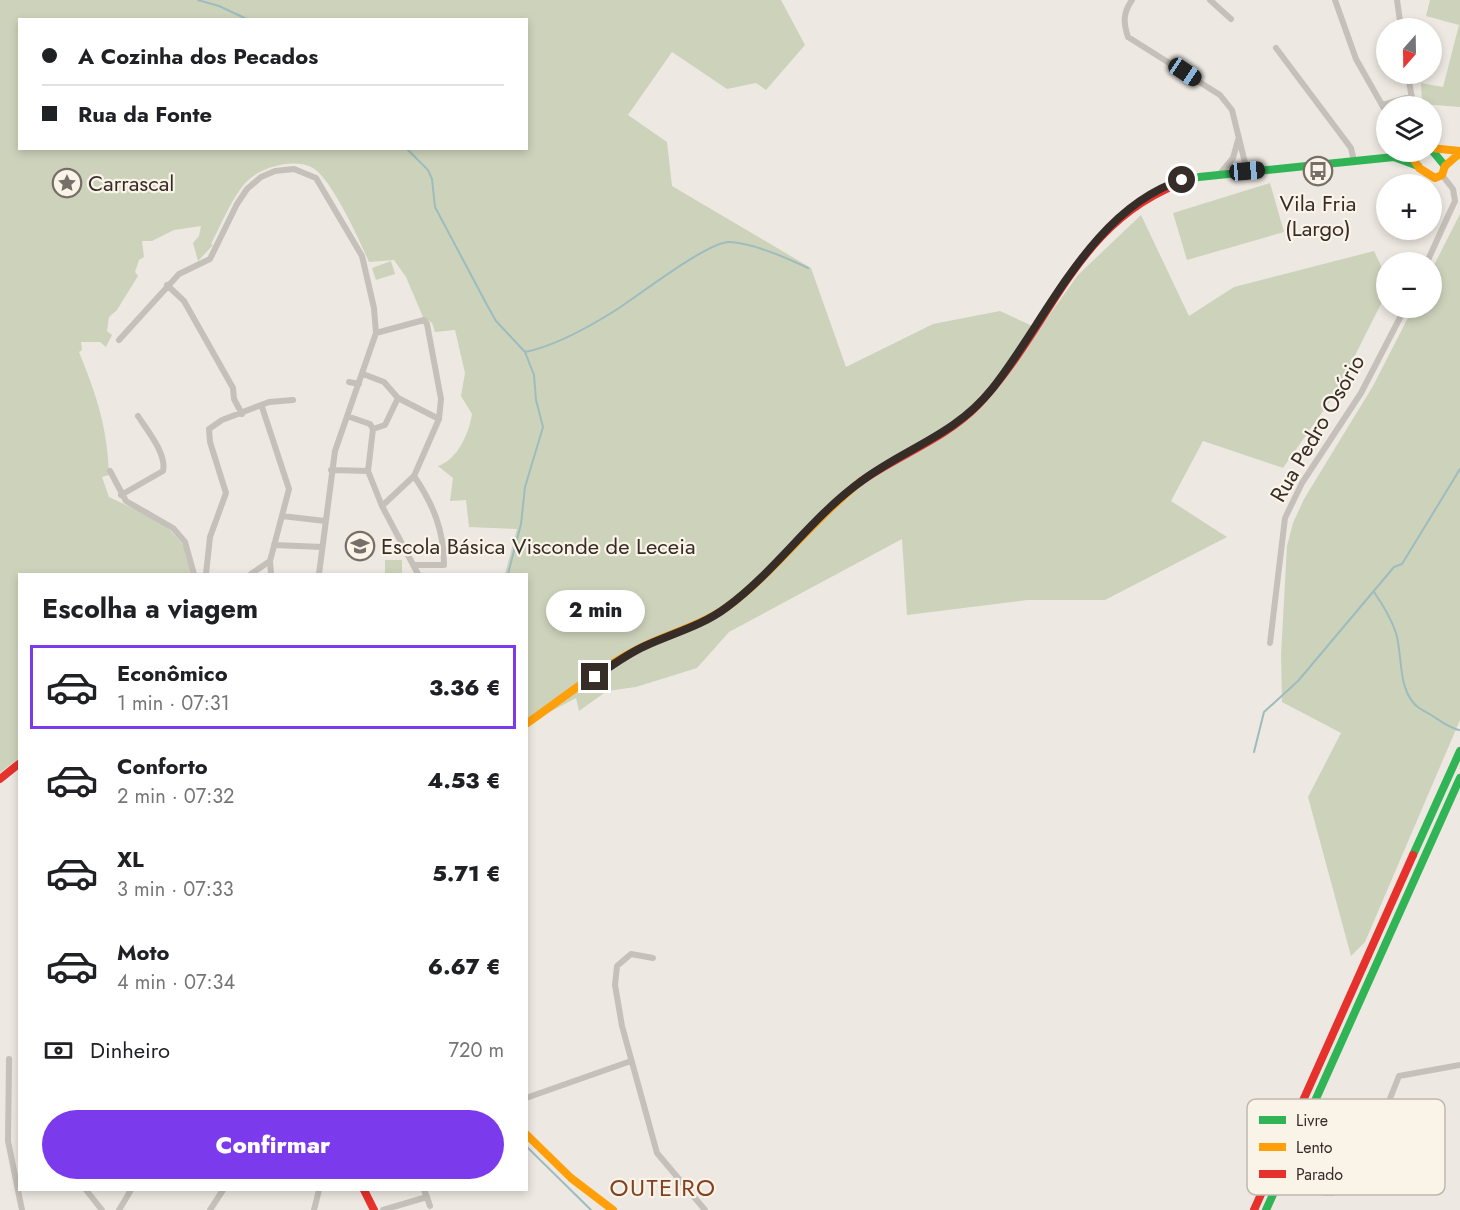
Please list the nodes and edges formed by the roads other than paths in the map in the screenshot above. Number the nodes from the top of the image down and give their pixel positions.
1 (1132, 0) edge
2 (1210, 0) edge
3 (1335, 0) edge
4 (1397, 0) edge
5 (1400, 18) edge
6 (1231, 19) dead end
7 (1276, 48) dead end
8 (1410, 84) edge
9 (1377, 96) edge
10 (1412, 96) edge
11 (1239, 133) junction
12 (1442, 150) edge
13 (1460, 152) edge
14 (1376, 158) edge
15 (1354, 161) junction
16 (1407, 162) edge
17 (1415, 162) edge
18 (1439, 162) edge
19 (1418, 166) junction
20 (1444, 170) junction
21 (1247, 171) junction
22 (1219, 175) junction
23 (1432, 252) edge
24 (167, 285) junction
25 (1400, 318) edge
26 (376, 333) junction
27 (119, 340) dead end
28 (363, 374) junction
29 (349, 382) dead end
30 (359, 384) junction
31 (398, 398) junction
32 (293, 400) dead end
33 (262, 407) junction
34 (242, 414) junction
35 (347, 416) junction
36 (138, 417) dead end
37 (439, 419) junction
38 (373, 429) junction
39 (331, 470) junction
40 (110, 471) dead end
41 (368, 471) junction
42 (414, 476) junction
43 (121, 495) junction
44 (382, 506) junction
45 (282, 516) junction
46 (325, 521) junction
47 (274, 545) junction
48 (322, 548) junction
49 (270, 561) junction
50 (413, 565) junction
51 (194, 573) edge
52 (206, 573) edge
53 (252, 573) edge
54 (271, 573) edge
55 (319, 573) edge
56 (417, 573) edge
57 (1270, 643) dead end
58 (528, 723) edge
59 (1460, 751) edge
60 (18, 765) edge
61 (1460, 778) edge
62 (0, 779) edge
63 (653, 958) dead end
64 (9, 1059) dead end
65 (631, 1061) junction
66 (1460, 1065) edge
67 (528, 1097) edge
68 (1304, 1099) edge
69 (1316, 1099) edge
70 (1388, 1099) edge
71 (528, 1136) edge
72 (18, 1190) edge
73 (18, 1191) edge
74 (87, 1191) edge
75 (130, 1191) edge
76 (222, 1191) edge
77 (319, 1191) edge
78 (364, 1191) edge
79 (424, 1191) edge
80 (1261, 1195) edge
81 (1273, 1195) edge
82 (427, 1197) junction
83 (430, 1206) dead end
84 (608, 1208) edge
85 (22, 1210) edge
86 (102, 1210) edge
87 (118, 1210) edge
88 (210, 1210) edge
89 (314, 1210) edge
90 (374, 1210) edge
91 (383, 1210) edge
92 (705, 1210) edge
93 (1254, 1210) edge
94 (1266, 1210) edge

1 - 11 street
2 - 6 street
3 - 9 street
4 - 5 street
7 - 15 street
8 - 10 street
11 - 21 street
11 - 22 street
12 - 13 main road
13 - 20 main road
14 - 15 main road
15 - 21 main road
16 - 19 main road
17 - 19 main road
18 - 20 main road
19 - 20 main road
20 - 23 street
21 - 22 main road
22 - 58 main road
24 - 26 street
24 - 27 street
24 - 34 street
25 - 57 street, Rua Pedro Osório
26 - 28 street
26 - 37 street
28 - 30 street
28 - 31 street
29 - 30 street
30 - 35 street
31 - 37 street
31 - 38 street
32 - 33 street
33 - 34 street
33 - 45 street
34 - 52 street
35 - 38 street
35 - 39 street
36 - 43 street
37 - 42 street
38 - 41 street
39 - 41 street
39 - 46 street
40 - 43 street
41 - 44 street
42 - 44 street
42 - 50 street
43 - 51 street
44 - 50 street
45 - 46 street
45 - 47 street
46 - 48 street
47 - 48 street
47 - 49 street
48 - 55 street
49 - 53 street
49 - 54 street
50 - 56 street
59 - 68 main road
60 - 62 main road
61 - 69 main road
63 - 65 street
64 - 72 street
65 - 67 street
65 - 92 street
66 - 70 street
71 - 84 main road
73 - 85 street
74 - 86 street
75 - 87 street
76 - 88 street
77 - 89 street
78 - 90 main road
79 - 82 street
80 - 93 main road
81 - 94 main road
82 - 83 street
82 - 91 street

